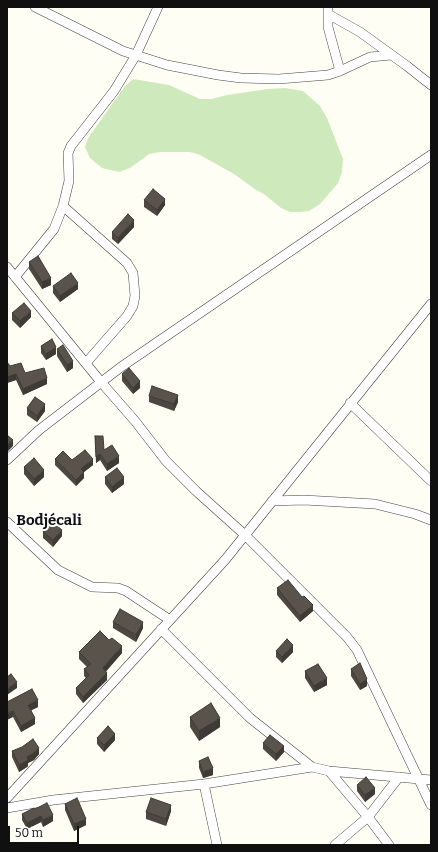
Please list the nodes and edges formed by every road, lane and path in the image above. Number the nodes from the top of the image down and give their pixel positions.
1 (35, 7) edge
2 (158, 7) edge
3 (328, 11) edge
4 (136, 55) junction
5 (391, 55) junction
6 (340, 71) junction
7 (431, 85) edge
8 (431, 155) edge
9 (63, 206) junction
10 (7, 267) edge
11 (15, 277) junction
12 (431, 304) edge
13 (86, 363) junction
14 (101, 382) junction
15 (350, 403) junction
16 (7, 460) edge
17 (431, 481) edge
18 (272, 501) junction
19 (431, 520) edge
20 (7, 522) edge
21 (245, 535) junction
22 (170, 620) junction
23 (161, 629) junction
24 (312, 767) junction
25 (329, 771) junction
26 (399, 777) junction
27 (418, 780) junction
28 (431, 780) edge
29 (204, 784) junction
30 (7, 798) edge
31 (431, 805) edge
32 (7, 808) edge
33 (368, 817) junction
34 (217, 845) edge
35 (335, 845) edge
36 (389, 845) edge

1 - 4 street
2 - 4 street
3 - 5 street
3 - 6 street
4 - 6 street
4 - 9 street
5 - 6 street
5 - 7 street
8 - 14 street
9 - 11 street
9 - 13 street
10 - 11 street
11 - 13 street
12 - 15 street
13 - 14 street
14 - 16 street
14 - 21 street
15 - 17 street
15 - 18 street
18 - 19 street
18 - 21 street
20 - 22 street
21 - 22 street
21 - 27 street
22 - 23 street
23 - 24 street
23 - 30 street
24 - 25 street
24 - 29 street
25 - 26 street
25 - 33 street
26 - 27 street
26 - 33 street
27 - 28 street
27 - 31 street
29 - 32 street
29 - 34 street
33 - 35 street
33 - 36 street

